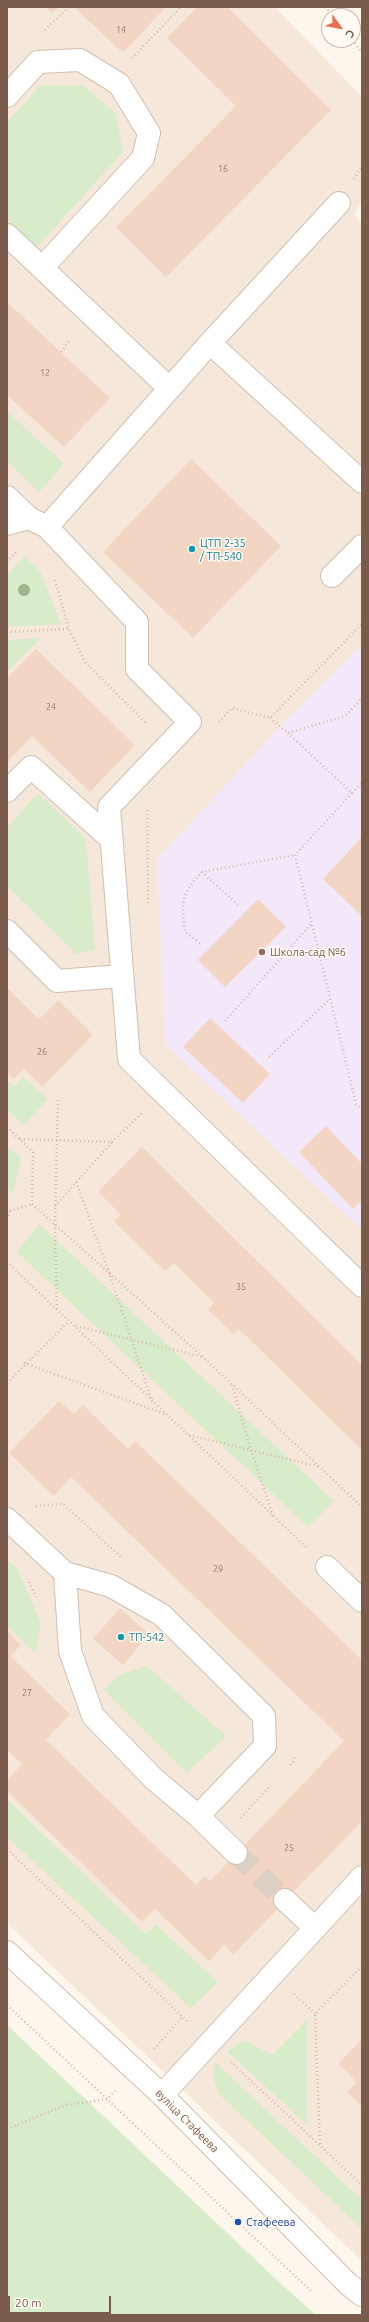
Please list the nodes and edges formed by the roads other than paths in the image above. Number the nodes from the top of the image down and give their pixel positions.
1 (7, 96) edge
2 (339, 202) dead end
3 (7, 235) edge
4 (42, 268) junction
5 (210, 343) junction
6 (169, 388) junction
7 (362, 482) edge
8 (7, 498) edge
9 (38, 523) junction
10 (7, 524) edge
11 (362, 546) edge
12 (332, 576) dead end
13 (7, 791) edge
14 (111, 839) junction
15 (7, 931) edge
16 (122, 976) junction
17 (362, 1286) edge
18 (7, 1519) edge
19 (327, 1567) dead end
20 (65, 1574) junction
21 (358, 1590) edge
22 (198, 1816) junction
23 (229, 1846) tunnel mouth
24 (362, 1878) edge
25 (285, 1900) tunnel mouth
26 (315, 1928) junction
27 (7, 1952) edge
28 (162, 2095) junction
29 (362, 2294) edge

1 - 4 street
2 - 5 street
3 - 4 street
4 - 6 street
5 - 6 street
5 - 7 street
6 - 9 street
8 - 9 street
9 - 10 street
9 - 14 street
11 - 12 street
13 - 14 street
14 - 16 street
15 - 16 street
16 - 17 street
18 - 20 street
19 - 21 street
20 - 22 street
20 - 22 street
22 - 23 street
24 - 26 street
25 - 26 street
26 - 28 street
27 - 28 street, вуліца Стафеева
28 - 29 street, вуліца Стафеева

